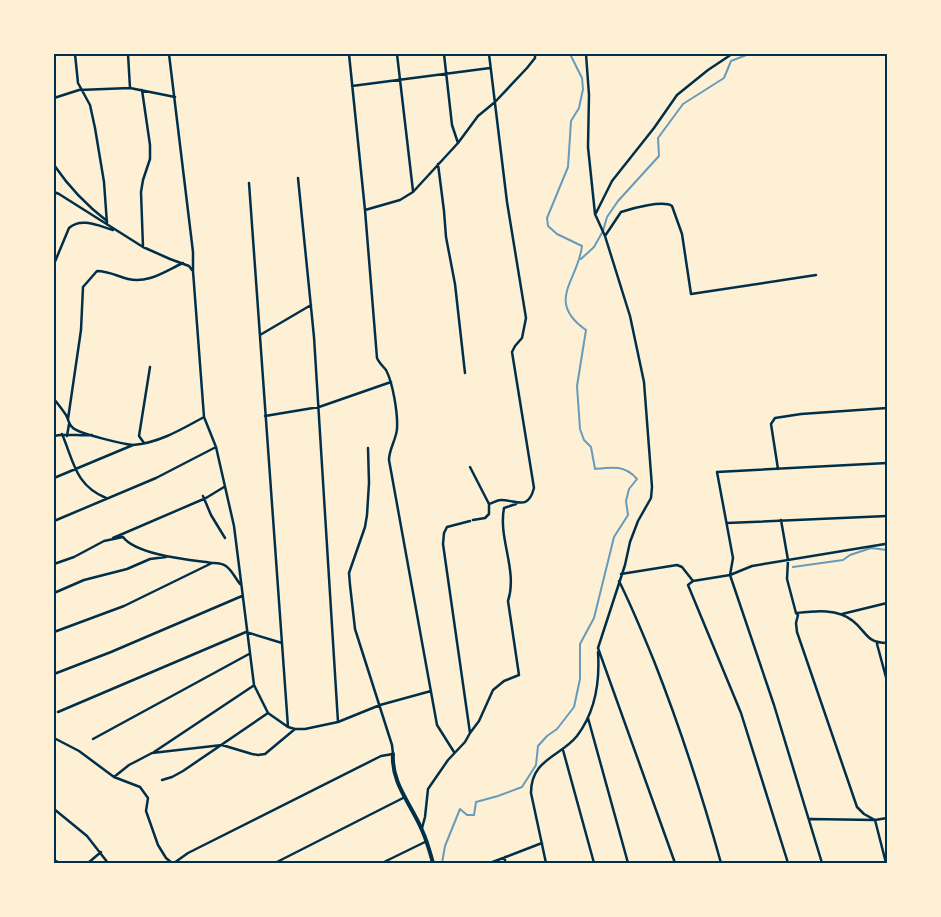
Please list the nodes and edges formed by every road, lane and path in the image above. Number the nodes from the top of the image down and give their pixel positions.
1 (75, 54) edge
2 (128, 54) edge
3 (169, 54) edge
4 (349, 54) edge
5 (397, 54) edge
6 (444, 54) edge
7 (488, 54) edge
8 (535, 54) edge
9 (586, 54) edge
10 (732, 54) edge
11 (490, 68) junction
12 (446, 74) junction
13 (400, 81) junction
14 (352, 86) junction
15 (130, 88) junction
16 (82, 90) junction
17 (142, 90) junction
18 (175, 97) junction
19 (54, 98) edge
20 (495, 102) junction
21 (458, 143) junction
22 (438, 164) junction
23 (54, 165) edge
24 (298, 178) dead end
25 (249, 183) dead end
26 (54, 191) edge
27 (413, 192) junction
28 (365, 210) junction
29 (595, 214) junction
30 (107, 223) junction
31 (117, 231) junction
32 (605, 236) junction
33 (143, 248) junction
34 (183, 263) junction
35 (54, 264) edge
36 (193, 271) junction
37 (816, 275) dead end
38 (311, 305) junction
39 (260, 335) junction
40 (150, 367) dead end
41 (465, 373) dead end
42 (391, 382) junction
43 (54, 399) edge
44 (319, 407) junction
45 (887, 408) edge
46 (265, 416) junction
47 (204, 417) junction
48 (68, 419) junction
49 (69, 424) junction
50 (62, 434) junction
51 (94, 435) junction
52 (54, 436) edge
53 (67, 436) junction
54 (145, 444) junction
55 (133, 445) junction
56 (216, 447) junction
57 (368, 448) dead end
58 (887, 464) edge
59 (470, 467) dead end
60 (778, 469) junction
61 (75, 470) junction
62 (54, 478) edge
63 (224, 487) junction
64 (204, 497) junction
65 (106, 498) junction
66 (489, 504) junction
67 (518, 504) junction
68 (887, 516) edge
69 (781, 520) junction
70 (54, 521) edge
71 (726, 522) junction
72 (112, 538) junction
73 (225, 538) dead end
74 (885, 544) dead end
75 (172, 557) junction
76 (788, 560) junction
77 (212, 563) junction
78 (54, 564) edge
79 (621, 574) junction
80 (730, 575) junction
81 (619, 581) junction
82 (693, 581) junction
83 (241, 586) junction
84 (54, 592) edge
85 (242, 596) junction
86 (887, 603) edge
87 (796, 613) junction
88 (841, 614) junction
89 (54, 632) edge
90 (246, 632) junction
91 (282, 643) junction
92 (877, 643) junction
93 (887, 643) edge
94 (598, 648) junction
95 (250, 654) junction
96 (54, 674) edge
97 (887, 681) edge
98 (254, 685) junction
99 (431, 691) junction
100 (380, 705) junction
101 (58, 712) dead end
102 (268, 713) junction
103 (588, 716) junction
104 (338, 722) junction
105 (288, 727) junction
106 (295, 729) junction
107 (470, 733) junction
108 (54, 738) edge
109 (93, 739) dead end
110 (222, 745) junction
111 (563, 750) junction
112 (152, 752) junction
113 (454, 752) junction
114 (393, 754) junction
115 (114, 777) junction
116 (162, 780) dead end
117 (405, 797) junction
118 (54, 809) edge
119 (887, 818) edge
120 (810, 819) junction
121 (875, 820) junction
122 (422, 828) junction
123 (427, 841) junction
124 (542, 843) junction
125 (101, 852) junction
126 (505, 857) junction
127 (54, 860) edge
128 (60, 863) edge
129 (88, 863) edge
130 (108, 863) edge
131 (173, 863) edge
132 (275, 863) edge
133 (382, 863) edge
134 (433, 863) edge
135 (490, 863) edge
136 (505, 863) edge
137 (546, 863) edge
138 (594, 863) edge
139 (628, 863) edge
140 (676, 863) edge
141 (722, 863) edge
142 (788, 863) edge
143 (822, 863) edge
144 (886, 863) edge

1 - 16 street
2 - 15 street
3 - 18 street
4 - 14 street
5 - 13 street
6 - 12 street
7 - 11 street
8 - 20 street
9 - 29 street
10 - 29 street
11 - 12 street
11 - 20 street
12 - 13 street
12 - 21 street
13 - 14 street
13 - 27 street
14 - 28 street
15 - 16 street
15 - 17 street
16 - 19 street
16 - 30 street
17 - 18 street
17 - 33 street
18 - 36 street
20 - 21 street
20 - 67 street
21 - 22 street
22 - 27 street
22 - 41 street
23 - 30 street
24 - 38 street
25 - 39 street
26 - 30 street
27 - 28 street
28 - 42 street
29 - 32 street
30 - 31 street
31 - 33 street
31 - 35 street
32 - 37 street
32 - 79 street
33 - 34 street
34 - 36 street
34 - 48 street
36 - 47 street
38 - 39 street
38 - 44 street
39 - 46 street
40 - 54 street
42 - 44 street
42 - 99 street
43 - 48 street
44 - 46 street
44 - 104 street
45 - 60 street
46 - 91 street
47 - 54 street
47 - 56 street
48 - 49 street
49 - 51 street
49 - 53 street
50 - 52 street
50 - 53 street
50 - 61 street
51 - 53 street
51 - 55 street
54 - 55 street
55 - 61 street
56 - 63 street
56 - 65 street
57 - 100 street
58 - 60 street
59 - 66 street
60 - 71 street
61 - 62 street
61 - 65 street
63 - 64 street
63 - 83 street
64 - 72 street
64 - 73 street
65 - 70 street
66 - 67 street
66 - 107 street
67 - 107 street
68 - 69 street
69 - 71 street
69 - 76 street
71 - 80 street
72 - 75 street
72 - 78 street
74 - 76 street
75 - 77 street
75 - 84 street
76 - 80 street
76 - 87 street
77 - 83 street
77 - 89 street
79 - 81 street
79 - 82 street
80 - 82 street
80 - 120 street
81 - 94 street
81 - 141 street
82 - 142 street
83 - 85 street
85 - 90 street
85 - 96 street
86 - 88 street
87 - 88 street
87 - 121 street
88 - 92 street
90 - 91 street
90 - 95 street
90 - 101 street
91 - 105 street
92 - 93 street
92 - 97 street
94 - 103 street
94 - 140 street
95 - 98 street
95 - 109 street
98 - 102 street
98 - 112 street
99 - 100 street
99 - 113 street
100 - 104 street
100 - 114 street
102 - 105 street
102 - 110 street
103 - 111 street
103 - 139 street
104 - 106 street
105 - 106 street
106 - 110 street
107 - 113 street
108 - 115 street
110 - 112 street
110 - 116 street
111 - 124 street
111 - 138 street
112 - 115 street
113 - 122 street
114 - 117 street
114 - 131 street
115 - 131 street
117 - 122 street
117 - 132 street
118 - 125 street
119 - 121 street
120 - 121 street
120 - 143 street
121 - 144 street
122 - 123 street
123 - 133 street
123 - 134 street
124 - 126 street
124 - 137 street
125 - 129 street
125 - 130 street
126 - 135 street
126 - 136 street
127 - 128 street

